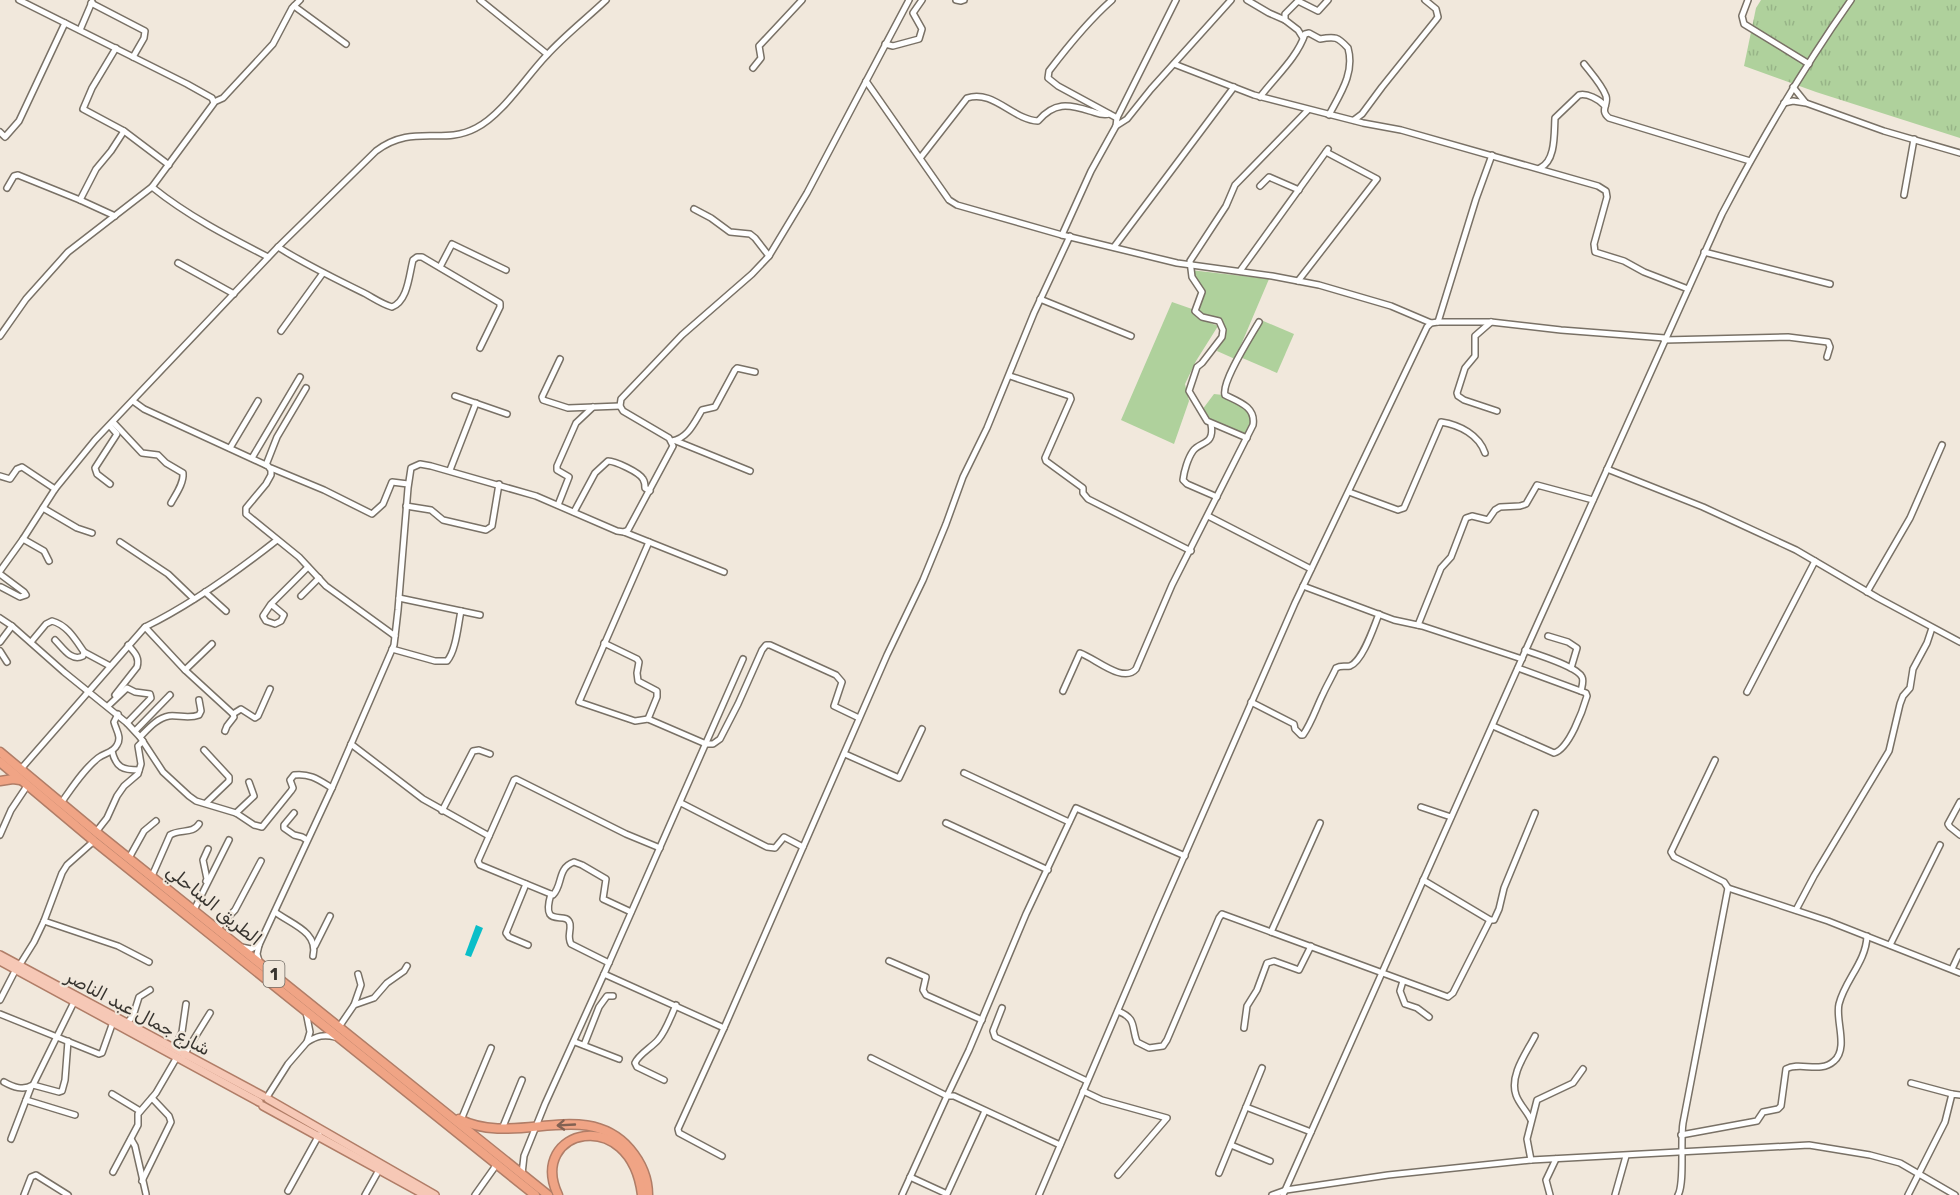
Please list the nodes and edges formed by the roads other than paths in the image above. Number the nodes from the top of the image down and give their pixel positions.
1 (19, 0) edge
2 (300, 0) edge
3 (480, 0) edge
4 (606, 0) edge
5 (802, 0) edge
6 (909, 0) edge
7 (922, 0) edge
8 (956, 0) edge
9 (964, 0) edge
10 (1112, 0) edge
11 (1176, 0) edge
12 (1231, 0) edge
13 (1247, 0) edge
14 (1328, 0) edge
15 (1425, 0) edge
16 (1748, 0) edge
17 (1851, 0) edge
18 (92, 1) edge
19 (294, 6) junction
20 (1285, 20) junction
21 (64, 23) junction
22 (80, 30) junction
23 (1303, 38) junction
24 (346, 44) dead end
25 (885, 44) junction
26 (116, 48) junction
27 (547, 54) junction
28 (134, 57) junction
29 (1174, 64) junction
30 (1584, 64) dead end
31 (1809, 64) junction
32 (753, 68) dead end
33 (866, 81) junction
34 (1234, 87) junction
35 (1793, 87) junction
36 (1260, 97) junction
37 (214, 102) junction
38 (1784, 103) junction
39 (1806, 103) junction
40 (1605, 106) junction
41 (1308, 110) junction
42 (1109, 114) junction
43 (1329, 115) junction
44 (1117, 118) junction
45 (1352, 121) junction
46 (1116, 126) junction
47 (124, 131) junction
48 (0, 132) edge
49 (1914, 139) junction
50 (1960, 153) edge
51 (1492, 155) junction
52 (921, 158) junction
53 (1750, 161) junction
54 (169, 165) junction
55 (1539, 168) junction
56 (1260, 186) dead end
57 (152, 187) junction
58 (7, 188) dead end
59 (1299, 190) junction
60 (1904, 195) dead end
61 (80, 200) junction
62 (694, 209) dead end
63 (115, 216) junction
64 (1062, 235) junction
65 (1070, 236) junction
66 (278, 247) junction
67 (1114, 247) junction
68 (1704, 252) junction
69 (769, 256) junction
70 (268, 257) junction
71 (178, 263) dead end
72 (1190, 265) junction
73 (440, 267) junction
74 (506, 270) dead end
75 (1240, 271) junction
76 (323, 273) junction
77 (1298, 281) junction
78 (1830, 284) dead end
79 (1688, 289) junction
80 (234, 294) junction
81 (1040, 299) junction
82 (1259, 322) dead end
83 (1434, 322) junction
84 (1491, 322) junction
85 (280, 331) dead end
86 (0, 336) edge
87 (1131, 336) dead end
88 (1665, 339) junction
89 (480, 348) dead end
90 (1827, 357) dead end
91 (560, 359) dead end
92 (755, 372) dead end
93 (1010, 376) junction
94 (300, 377) dead end
95 (306, 388) dead end
96 (455, 396) dead end
97 (133, 401) junction
98 (258, 401) dead end
99 (476, 403) junction
100 (620, 406) junction
101 (594, 407) junction
102 (1497, 411) dead end
103 (507, 414) dead end
104 (111, 424) junction
105 (1212, 424) junction
106 (1247, 438) junction
107 (674, 441) junction
108 (1942, 446) dead end
109 (230, 448) junction
110 (1485, 453) dead end
111 (252, 458) junction
112 (268, 466) junction
113 (1607, 469) junction
114 (450, 470) junction
115 (750, 471) dead end
116 (0, 476) edge
117 (110, 484) dead end
118 (408, 484) junction
119 (499, 484) junction
120 (55, 489) junction
121 (650, 491) junction
122 (1349, 492) junction
123 (1216, 497) junction
124 (1593, 500) junction
125 (171, 503) dead end
126 (558, 505) junction
127 (406, 506) junction
128 (43, 508) junction
129 (574, 512) junction
130 (1208, 516) junction
131 (624, 532) junction
132 (92, 533) dead end
133 (23, 539) junction
134 (277, 540) junction
135 (120, 542) dead end
136 (649, 542) junction
137 (1191, 551) junction
138 (49, 561) dead end
139 (1815, 561) junction
140 (308, 567) junction
141 (1311, 569) junction
142 (724, 572) dead end
143 (0, 573) edge
144 (319, 579) junction
145 (1303, 586) junction
146 (1, 587) edge
147 (205, 592) junction
148 (1867, 592) junction
149 (301, 596) dead end
150 (399, 598) junction
151 (194, 599) junction
152 (271, 604) dead end
153 (226, 611) dead end
154 (461, 611) junction
155 (1379, 614) junction
156 (480, 615) dead end
157 (0, 618) edge
158 (1418, 625) junction
159 (12, 626) junction
160 (145, 627) junction
161 (1932, 628) junction
162 (395, 636) junction
163 (1548, 636) dead end
164 (55, 640) dead end
165 (0, 642) edge
166 (31, 642) junction
167 (1960, 642) edge
168 (604, 643) junction
169 (212, 644) dead end
170 (128, 645) junction
171 (392, 649) junction
172 (1525, 650) junction
173 (0, 651) edge
174 (84, 652) junction
175 (743, 659) dead end
176 (1522, 659) junction
177 (7, 662) dead end
178 (110, 666) junction
179 (1518, 668) junction
180 (1571, 668) junction
181 (185, 670) junction
182 (270, 688) dead end
183 (1063, 691) dead end
184 (1581, 691) junction
185 (88, 692) junction
186 (1747, 692) dead end
187 (170, 695) dead end
188 (114, 696) dead end
189 (200, 699) dead end
190 (1251, 702) junction
191 (160, 705) junction
192 (108, 706) junction
193 (118, 714) junction
194 (233, 714) junction
195 (166, 717) junction
196 (859, 718) junction
197 (648, 719) junction
198 (127, 723) junction
199 (1492, 726) junction
200 (922, 729) dead end
201 (135, 731) junction
202 (225, 731) dead end
203 (141, 739) junction
204 (351, 744) junction
205 (706, 744) junction
206 (204, 750) dead end
207 (112, 751) junction
208 (0, 752) edge
209 (490, 754) dead end
210 (844, 754) junction
211 (1715, 760) dead end
212 (7, 766) edge
213 (139, 770) junction
214 (964, 773) dead end
215 (0, 780) edge
216 (20, 780) junction
217 (249, 782) dead end
218 (27, 786) junction
219 (332, 788) junction
220 (1960, 802) edge
221 (61, 803) junction
222 (206, 803) junction
223 (681, 803) junction
224 (1421, 807) dead end
225 (442, 811) junction
226 (236, 813) junction
227 (294, 813) dead end
228 (1535, 813) dead end
229 (1451, 817) junction
230 (156, 821) dead end
231 (1069, 822) junction
232 (946, 823) dead end
233 (1320, 823) dead end
234 (199, 824) dead end
235 (96, 832) junction
236 (0, 835) edge
237 (1960, 835) edge
238 (489, 836) junction
239 (229, 840) dead end
240 (307, 840) junction
241 (94, 841) junction
242 (1940, 845) dead end
243 (803, 847) junction
244 (660, 848) junction
245 (208, 849) dead end
246 (1185, 856) junction
247 (129, 858) junction
248 (261, 861) dead end
249 (1048, 870) junction
250 (152, 876) junction
251 (1423, 880) junction
252 (526, 884) junction
253 (1728, 888) junction
254 (551, 894) junction
255 (195, 906) junction
256 (1796, 910) junction
257 (274, 912) junction
258 (631, 912) junction
259 (330, 916) dead end
260 (1490, 920) junction
261 (44, 921) junction
262 (217, 929) junction
263 (1272, 932) junction
264 (1867, 936) junction
265 (259, 945) junction
266 (528, 945) dead end
267 (1890, 945) junction
268 (315, 946) junction
269 (1311, 946) junction
270 (240, 947) junction
271 (1960, 952) edge
272 (0, 955) edge
273 (313, 956) dead end
274 (889, 960) dead end
275 (0, 961) edge
276 (149, 962) dead end
277 (609, 963) junction
278 (262, 965) junction
279 (407, 966) dead end
280 (18, 967) junction
281 (1952, 969) junction
282 (1382, 973) junction
283 (1960, 973) edge
284 (358, 974) dead end
285 (604, 974) junction
286 (1403, 981) junction
287 (150, 990) dead end
288 (612, 996) dead end
289 (0, 1000) edge
290 (74, 1002) junction
291 (186, 1004) dead end
292 (354, 1005) junction
293 (676, 1005) junction
294 (1002, 1008) dead end
295 (306, 1011) junction
296 (1118, 1011) junction
297 (210, 1013) dead end
298 (0, 1014) edge
299 (1429, 1017) dead end
300 (982, 1020) junction
301 (113, 1022) junction
302 (126, 1024) junction
303 (339, 1027) junction
304 (724, 1028) junction
305 (1245, 1028) dead end
306 (1535, 1036) dead end
307 (56, 1037) junction
308 (339, 1038) junction
309 (68, 1041) junction
310 (307, 1042) junction
311 (575, 1042) junction
312 (584, 1045) junction
313 (491, 1048) dead end
314 (178, 1054) junction
315 (871, 1058) dead end
316 (619, 1059) dead end
317 (1262, 1068) dead end
318 (1583, 1069) dead end
319 (522, 1080) dead end
320 (664, 1080) dead end
321 (1087, 1081) junction
322 (4, 1082) dead end
323 (1911, 1083) dead end
324 (32, 1086) junction
325 (1083, 1091) junction
326 (112, 1094) dead end
327 (1952, 1094) junction
328 (1960, 1095) edge
329 (947, 1096) junction
330 (152, 1098) junction
331 (26, 1100) junction
332 (264, 1100) junction
333 (1246, 1107) junction
334 (140, 1111) junction
335 (985, 1111) junction
336 (444, 1112) junction
337 (75, 1115) dead end
338 (461, 1120) junction
339 (1531, 1120) junction
340 (536, 1127) junction
341 (501, 1130) junction
342 (1311, 1132) junction
343 (319, 1135) junction
344 (1681, 1135) junction
345 (11, 1139) dead end
346 (131, 1140) junction
347 (1060, 1145) junction
348 (1231, 1145) junction
349 (1681, 1151) junction
350 (722, 1156) dead end
351 (1626, 1156) junction
352 (1556, 1159) junction
353 (1531, 1160) junction
354 (1270, 1161) dead end
355 (497, 1164) junction
356 (379, 1170) junction
357 (113, 1172) dead end
358 (1220, 1173) dead end
359 (1919, 1173) junction
360 (522, 1174) junction
361 (1118, 1175) dead end
362 (910, 1177) junction
363 (142, 1181) junction
364 (288, 1191) dead end
365 (1284, 1192) edge
366 (146, 1194) edge
367 (24, 1195) edge
368 (68, 1195) edge
369 (364, 1195) edge
370 (425, 1195) edge
371 (435, 1195) edge
372 (475, 1195) edge
373 (534, 1195) edge
374 (548, 1195) edge
375 (558, 1195) edge
376 (642, 1195) edge
377 (648, 1195) edge
378 (902, 1195) edge
379 (1038, 1195) edge
380 (1272, 1195) edge
381 (1550, 1195) edge
382 (1615, 1195) edge
383 (1678, 1195) edge
384 (1908, 1195) edge
385 (1955, 1195) edge

1 - 21 street
2 - 19 street
3 - 27 street
4 - 27 street
5 - 32 street
6 - 25 street
7 - 25 street
8 - 9 street
10 - 42 street
11 - 44 street
12 - 29 street
13 - 20 street
14 - 20 street
15 - 45 street
16 - 31 street
17 - 31 street
18 - 22 street
18 - 28 street
19 - 24 street
19 - 37 street
20 - 23 street
21 - 22 street
21 - 48 street
22 - 26 street
23 - 36 street
23 - 43 street
25 - 33 street
26 - 28 street
26 - 47 street
27 - 66 street
28 - 37 street
29 - 34 street
29 - 46 street
30 - 40 street
31 - 35 street
33 - 52 street
33 - 69 street
34 - 36 street
34 - 67 street
35 - 38 street
35 - 39 street
36 - 41 street
37 - 54 street
38 - 39 street
38 - 53 street
39 - 49 street
40 - 53 street
40 - 55 street
41 - 43 street
41 - 72 street
42 - 44 street
42 - 52 street
43 - 45 street
44 - 46 street
45 - 51 street
46 - 64 street
47 - 54 street
47 - 61 street
49 - 50 street
49 - 60 street
51 - 55 street
51 - 83 street
52 - 64 street
53 - 68 street
54 - 57 street
55 - 79 street
56 - 59 street
57 - 63 street
57 - 70 street
58 - 61 street
59 - 75 street
59 - 77 street
61 - 63 street
62 - 69 street
63 - 86 street
64 - 65 street
65 - 67 street
65 - 81 street
66 - 70 street
66 - 76 street
67 - 72 street
68 - 78 street
68 - 79 street
69 - 100 street
70 - 80 street
71 - 80 street
72 - 75 street
72 - 105 street
73 - 74 street
73 - 76 street
73 - 89 street
75 - 77 street
76 - 85 street
77 - 83 street
79 - 88 street
80 - 97 street
81 - 87 street
81 - 93 street
82 - 106 street
83 - 84 street
83 - 122 street
84 - 88 street
84 - 102 street
88 - 90 street
88 - 113 street
91 - 101 street
92 - 107 street
93 - 137 street
93 - 196 street
94 - 111 street
95 - 112 street
96 - 99 street
97 - 104 street
97 - 109 street
98 - 109 street
99 - 103 street
99 - 114 street
100 - 101 street
100 - 107 street
101 - 126 street
104 - 117 street
104 - 120 street
104 - 125 street
105 - 106 street
105 - 123 street
106 - 123 street
107 - 115 street
107 - 121 street
108 - 148 street
109 - 111 street
110 - 122 street
111 - 112 street
112 - 118 street
112 - 134 street
113 - 124 street
113 - 139 street
114 - 118 street
114 - 119 street
116 - 120 street
118 - 127 street
119 - 126 street
119 - 127 street
120 - 128 street
121 - 129 street
121 - 131 street
122 - 141 street
123 - 130 street
124 - 158 street
124 - 172 street
126 - 129 street
127 - 150 street
128 - 132 street
128 - 133 street
129 - 131 street
130 - 137 street
130 - 141 street
131 - 136 street
133 - 138 street
133 - 143 street
134 - 140 street
134 - 147 street
135 - 151 street
136 - 142 street
136 - 168 street
137 - 183 street
139 - 148 street
139 - 186 street
140 - 144 street
140 - 152 street
141 - 145 street
143 - 146 street
144 - 149 street
144 - 162 street
145 - 155 street
145 - 190 street
147 - 151 street
147 - 153 street
148 - 161 street
150 - 154 street
150 - 162 street
151 - 160 street
154 - 156 street
154 - 171 street
155 - 158 street
155 - 190 street
157 - 159 street
158 - 176 street
159 - 165 street
159 - 166 street
160 - 170 street
160 - 181 street
161 - 167 street
161 - 256 street
162 - 171 street
163 - 180 street
164 - 174 street
166 - 174 street
166 - 185 street
168 - 197 street
168 - 197 street
169 - 181 street
170 - 178 street
170 - 188 street
171 - 204 street
172 - 176 street
172 - 180 street
173 - 177 street
174 - 178 street
175 - 205 street
176 - 179 street
178 - 185 street
179 - 184 street
179 - 199 street
180 - 184 street
181 - 194 street
182 - 194 street
184 - 199 street
185 - 192 street
185 - 212 street
187 - 191 street
189 - 195 street
190 - 246 street
191 - 195 street
191 - 201 street
192 - 193 street
192 - 198 street
193 - 198 street
193 - 207 street
194 - 202 street
195 - 203 street
196 - 205 street
196 - 210 street
197 - 205 street
198 - 201 street
199 - 229 street
200 - 210 street
201 - 203 street
203 - 213 street
203 - 222 street
204 - 219 street
204 - 225 street
205 - 223 street
206 - 222 street
207 - 213 street
207 - 221 street
208 - 212 highway, الطريق الساحلي / 1
209 - 225 street
210 - 243 street
211 - 253 street
212 - 215 main road
212 - 216 highway, الطريق الساحلي
212 - 221 highway, الطريق الساحلي / 1
213 - 235 street
214 - 231 street
215 - 216 highway
216 - 218 highway, الطريق الساحلي
217 - 226 street
218 - 236 street
218 - 241 highway, الطريق الساحلي
219 - 226 street
219 - 240 street
220 - 237 street
221 - 235 highway, الطريق الساحلي / 1
222 - 226 street
223 - 243 street
223 - 244 street
224 - 229 street
225 - 238 street
227 - 240 street
228 - 260 street
229 - 251 street
230 - 247 street
231 - 246 street
231 - 249 street
232 - 249 street
233 - 263 street
234 - 250 street
235 - 247 highway, الطريق الساحلي / 1
238 - 244 street
238 - 252 street
239 - 255 street
240 - 257 street
241 - 261 street
241 - 295 highway, الطريق الساحلي
242 - 267 street
243 - 304 street
244 - 258 street
245 - 255 street
246 - 296 street
247 - 250 highway, الطريق الساحلي / 1
248 - 262 street
249 - 300 street
250 - 255 highway, الطريق الساحلي / 1
251 - 260 street
251 - 282 street
252 - 254 street
252 - 266 street
253 - 256 street
253 - 344 street
254 - 258 street
254 - 277 street
255 - 262 highway, الطريق الساحلي / 1
256 - 264 street
257 - 265 street
257 - 268 street
258 - 277 street
259 - 268 street
260 - 286 street
261 - 276 street
261 - 280 street
262 - 270 highway, الطريق الساحلي / 1
263 - 269 street
263 - 296 street
264 - 267 street
264 - 344 street
265 - 270 street
265 - 278 street
267 - 281 street
268 - 273 street
269 - 282 street
269 - 305 street
270 - 278 highway, الطريق الساحلي / 1
271 - 281 street
272 - 280 main road, شارع جمال عبد الناصر
274 - 300 street
275 - 280 main road, شارع جمال عبد الناصر
277 - 285 street
278 - 303 highway, الطريق الساحلي / 1
279 - 292 street
280 - 289 street
280 - 290 main road, شارع جمال عبد الناصر
280 - 302 main road, شارع جمال عبد الناصر
281 - 283 street
282 - 286 street
282 - 342 street
284 - 292 street
285 - 293 street
285 - 311 street
286 - 299 street
287 - 302 street
288 - 312 street
290 - 301 main road, شارع جمال عبد الناصر
290 - 307 street
291 - 314 street
292 - 303 street
293 - 304 street
293 - 320 street
294 - 321 street
295 - 308 highway, الطريق الساحلي
295 - 310 street
296 - 321 street
297 - 314 street
298 - 307 street
300 - 329 street
301 - 309 street
301 - 314 main road, شارع جمال عبد الناصر
302 - 314 main road, شارع جمال عبد الناصر
303 - 336 highway, الطريق الساحلي / 1
304 - 350 street
306 - 339 street
307 - 309 street
307 - 324 street
308 - 310 street
308 - 355 highway, الطريق الساحلي
309 - 324 street
310 - 332 street
311 - 312 street
311 - 340 street
312 - 316 street
313 - 338 street
314 - 330 street
314 - 332 main road, شارع جمال عبد الناصر
315 - 329 street
317 - 333 street
318 - 339 street
319 - 341 street
321 - 325 street
322 - 324 street
323 - 327 street
324 - 331 street
325 - 347 street
325 - 361 street
326 - 334 street
327 - 328 street
327 - 359 street
329 - 335 street
329 - 362 street
330 - 334 street
330 - 363 street
331 - 337 street
331 - 345 street
332 - 343 main road, شارع جمال عبد الناصر
332 - 371 main road, شارع جمال عبد الناصر
333 - 342 street
333 - 348 street
334 - 346 street
335 - 347 street
335 - 362 street
336 - 338 highway
336 - 360 highway, الطريق الساحلي / 1
338 - 341 highway
339 - 353 street
340 - 341 highway
340 - 360 street
377 -> 340 highway
342 - 365 street
343 - 356 main road, شارع جمال عبد الناصر
343 - 364 street
344 - 349 street
346 - 357 street
346 - 363 street
347 - 379 street
348 - 354 street
348 - 358 street
349 - 351 street
349 - 359 street
349 - 383 street
351 - 352 street
351 - 382 street
352 - 353 street
352 - 381 street
353 - 365 street
355 - 372 street
355 - 373 highway, الطريق الساحلي
356 - 369 street
356 - 370 main road, شارع جمال عبد الناصر
359 - 384 street
359 - 385 street
360 - 374 highway, الطريق الساحلي / 1
362 - 378 street
363 - 366 street
365 - 380 street
367 - 368 street
375 - 376 highway

